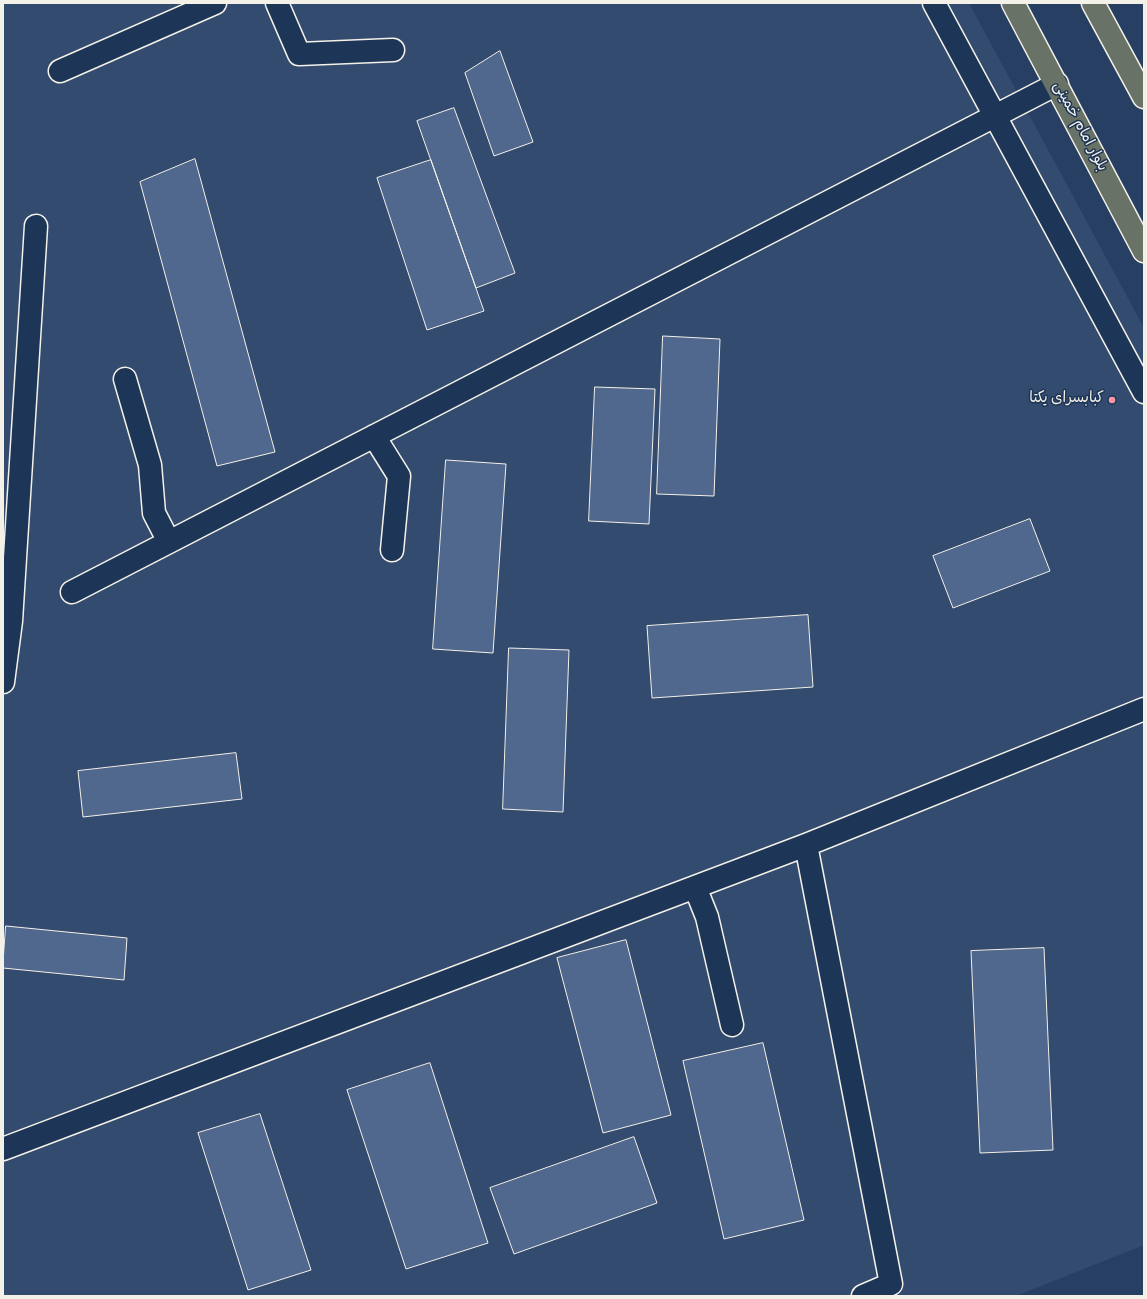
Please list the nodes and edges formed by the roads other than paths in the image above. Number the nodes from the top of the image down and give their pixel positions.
1 (215, 3) edge
2 (277, 3) edge
3 (934, 3) edge
4 (1014, 3) edge
5 (1093, 3) edge
6 (393, 50) dead end
7 (60, 71) dead end
8 (1057, 84) junction
9 (1143, 92) edge
10 (995, 116) junction
11 (36, 226) dead end
12 (1144, 251) edge
13 (125, 379) dead end
14 (1144, 392) edge
15 (374, 436) junction
16 (169, 542) junction
17 (392, 550) dead end
18 (72, 592) dead end
19 (3, 682) edge
20 (1144, 709) edge
21 (806, 845) junction
22 (695, 887) junction
23 (732, 1025) dead end
24 (3, 1149) edge
25 (863, 1296) edge

1 - 7 street
2 - 6 street
3 - 10 street
4 - 8 highway, بلوار امام خمینی
5 - 9 highway
8 - 10 street
8 - 12 highway, بلوار امام خمینی
10 - 14 street
10 - 15 street
11 - 19 street
13 - 16 street
15 - 16 street
15 - 17 street
16 - 18 street
20 - 21 street
21 - 22 street
21 - 25 street
22 - 23 street
22 - 24 street

